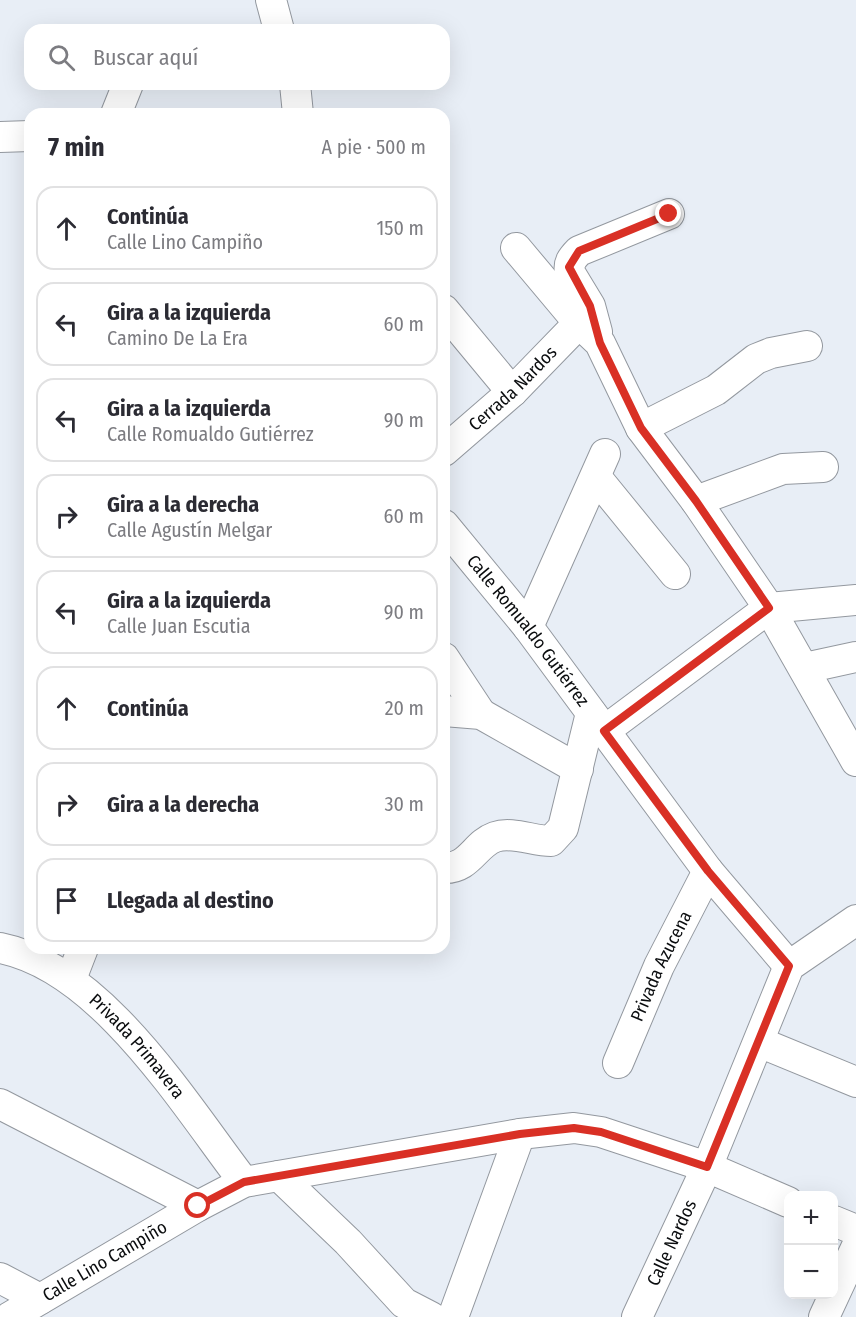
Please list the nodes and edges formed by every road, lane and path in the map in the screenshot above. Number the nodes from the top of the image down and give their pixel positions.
1 (272, 0) edge
2 (278, 24) edge
3 (126, 90) edge
4 (296, 90) edge
5 (118, 108) edge
6 (297, 108) edge
7 (24, 136) edge
8 (0, 137) edge
9 (669, 214) dead end
10 (516, 248) dead end
11 (450, 317) edge
12 (579, 323) junction
13 (600, 343) junction
14 (807, 346) dead end
15 (512, 392) junction
16 (641, 428) junction
17 (450, 446) edge
18 (823, 467) dead end
19 (696, 501) junction
20 (450, 532) edge
21 (675, 574) dead end
22 (856, 600) edge
23 (769, 608) junction
24 (528, 627) junction
25 (856, 657) edge
26 (450, 667) edge
27 (805, 668) junction
28 (450, 712) edge
29 (480, 714) junction
30 (598, 722) junction
31 (856, 761) edge
32 (578, 769) junction
33 (450, 867) edge
34 (708, 871) junction
35 (854, 925) edge
36 (0, 948) edge
37 (81, 954) edge
38 (789, 966) junction
39 (71, 979) junction
40 (759, 1042) junction
41 (618, 1064) dead end
42 (856, 1082) edge
43 (0, 1104) edge
44 (520, 1134) junction
45 (707, 1167) junction
46 (279, 1176) junction
47 (244, 1182) junction
48 (784, 1200) edge
49 (198, 1206) junction
50 (838, 1223) edge
51 (856, 1230) edge
52 (856, 1248) edge
53 (0, 1278) edge
54 (40, 1299) junction
55 (396, 1310) edge
56 (10, 1317) edge
57 (431, 1317) edge
58 (453, 1317) edge
59 (637, 1317) edge
60 (824, 1317) edge

1 - 2 street
3 - 5 street
4 - 6 street
7 - 8 street
9 - 13 street
10 - 12 street
11 - 15 street
12 - 13 street
12 - 15 street, Cerrada Nardos
13 - 16 street
14 - 16 street
15 - 17 street, Cerrada Nardos
16 - 19 street
18 - 19 street
19 - 23 street
20 - 24 street, Calle Romualdo Gutiérrez
21 - 24 street
22 - 23 street
23 - 27 street
23 - 30 street
24 - 30 street, Calle Romualdo Gutiérrez
25 - 27 street
26 - 29 street
27 - 31 street
28 - 29 street
29 - 32 street
30 - 32 street
30 - 34 street, Calle Romualdo Gutiérrez
32 - 33 street
34 - 38 street, Calle Romualdo Gutiérrez
34 - 41 street, Privada Azucena
35 - 38 street
36 - 39 street, Privada Primavera
37 - 39 street
38 - 40 street, Calle Nardos
39 - 47 street, Privada Primavera
40 - 42 street
40 - 45 street, Calle Nardos
43 - 49 street
44 - 45 street, Calle Lino Campiño
44 - 46 street, Calle Lino Campiño
44 - 58 street
45 - 48 street, Calle Lino Campiño
45 - 59 street, Calle Nardos
46 - 47 street, Calle Lino Campiño
46 - 55 street
47 - 49 street, Calle Lino Campiño
49 - 54 street, Calle Lino Campiño
50 - 51 street
52 - 60 street
53 - 54 street
54 - 56 street, Calle Lino Campiño
55 - 57 street

